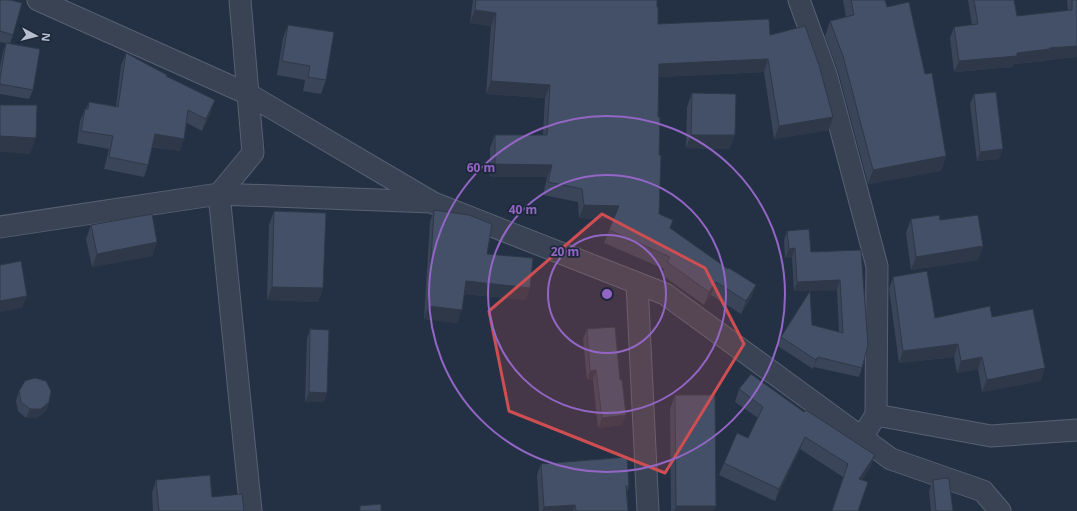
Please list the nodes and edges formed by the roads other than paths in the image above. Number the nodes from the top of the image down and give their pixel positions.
1 (38, 0) edge
2 (240, 0) edge
3 (799, 0) edge
4 (248, 94) junction
5 (219, 194) junction
6 (431, 202) junction
7 (0, 227) edge
8 (637, 283) junction
9 (876, 415) junction
10 (1077, 430) edge
11 (862, 437) junction
12 (251, 511) edge
13 (648, 511) edge
14 (1000, 511) edge

1 - 4 street
2 - 4 street
3 - 9 street
4 - 5 street
4 - 6 street
5 - 6 street
5 - 7 street
5 - 12 street
6 - 8 street
8 - 11 street
8 - 13 street
9 - 10 street
9 - 11 street
11 - 14 street

